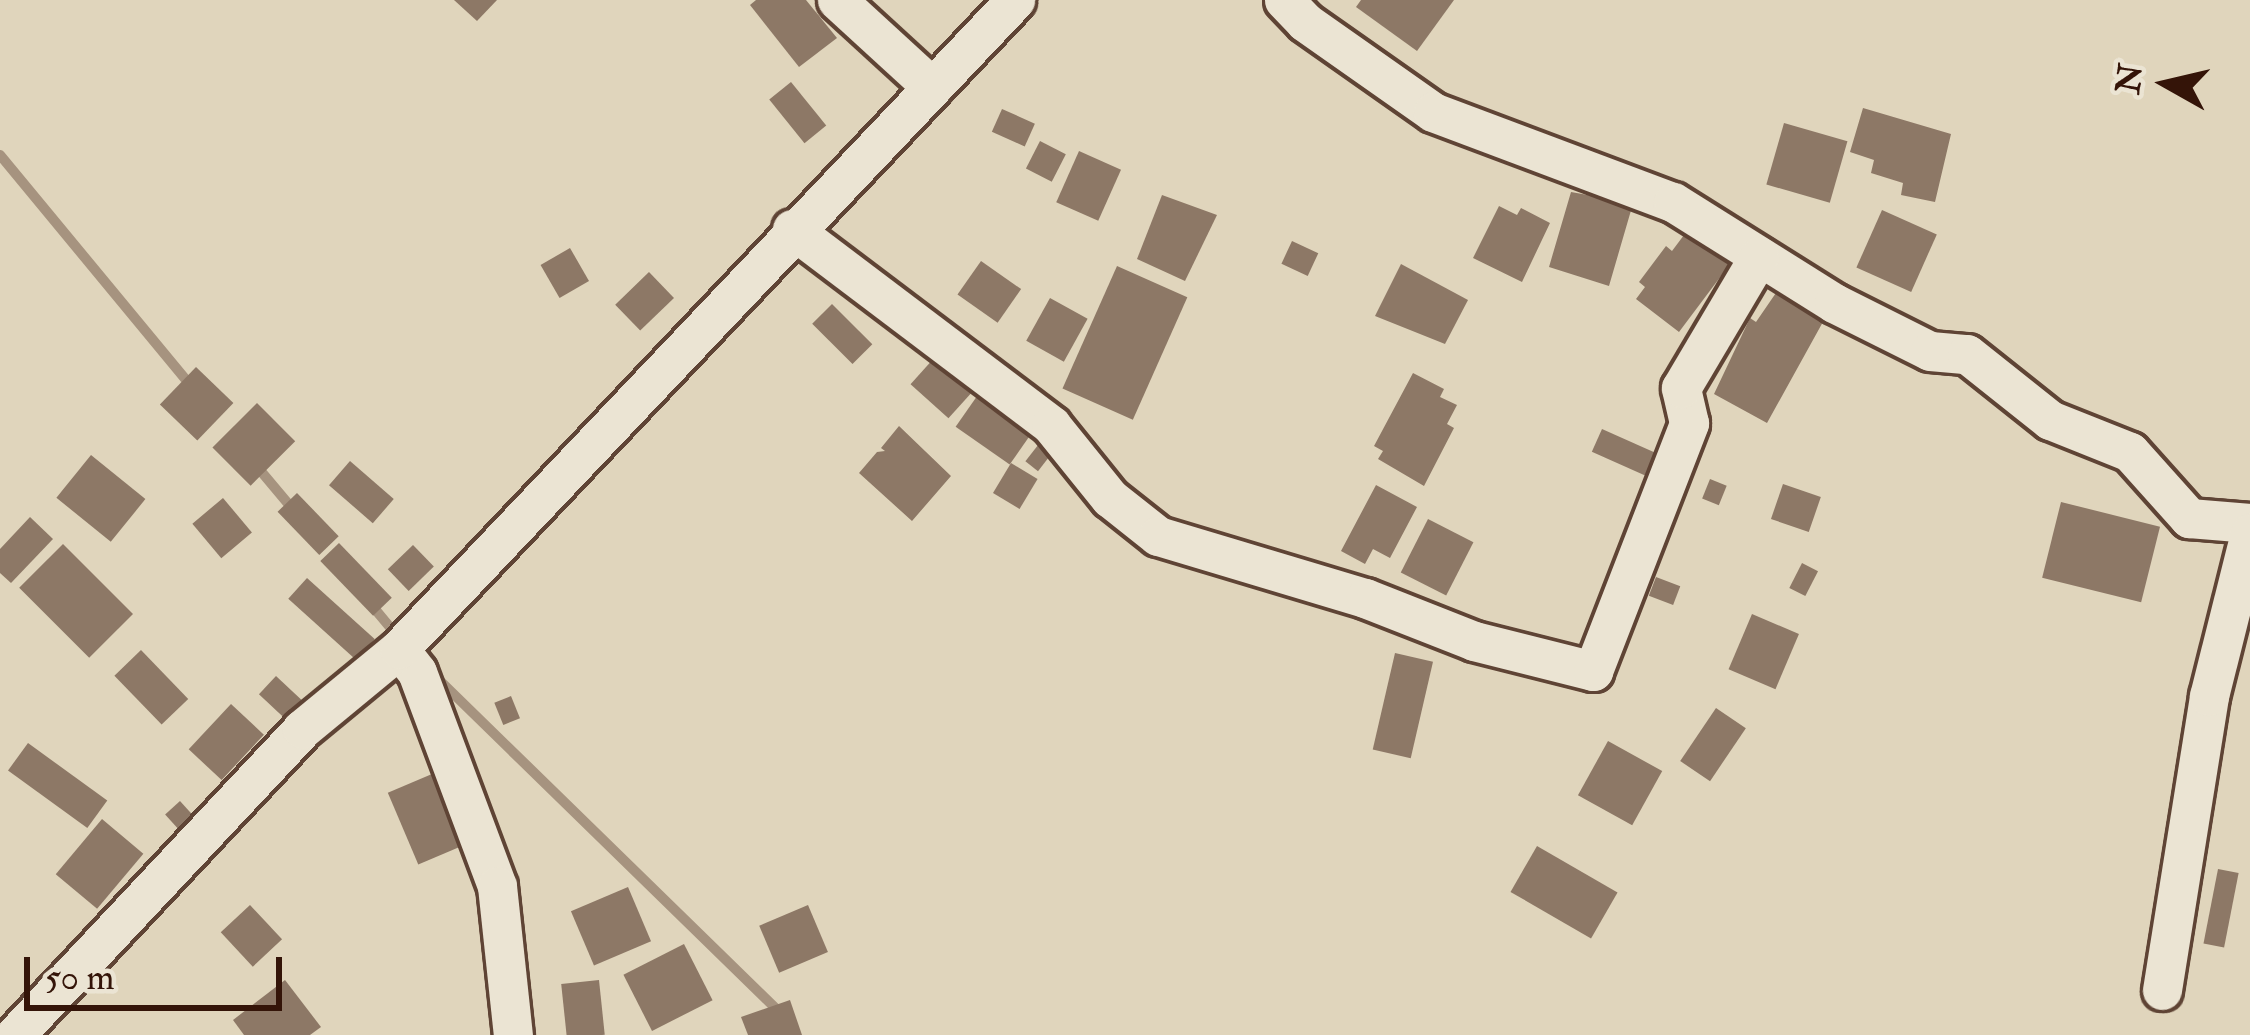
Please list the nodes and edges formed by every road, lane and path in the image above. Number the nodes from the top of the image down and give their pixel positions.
1 (837, 0) edge
2 (1015, 0) edge
3 (1284, 0) edge
4 (932, 86) junction
5 (792, 229) junction
6 (1759, 256) junction
7 (2250, 523) edge
8 (2250, 532) edge
9 (399, 649) junction
10 (2162, 990) dead end
11 (16, 1035) edge
12 (513, 1035) edge

1 - 4 street
2 - 4 street
3 - 6 street
4 - 5 street
5 - 6 street
5 - 9 street
6 - 7 street
8 - 10 street
9 - 11 street
9 - 12 street

